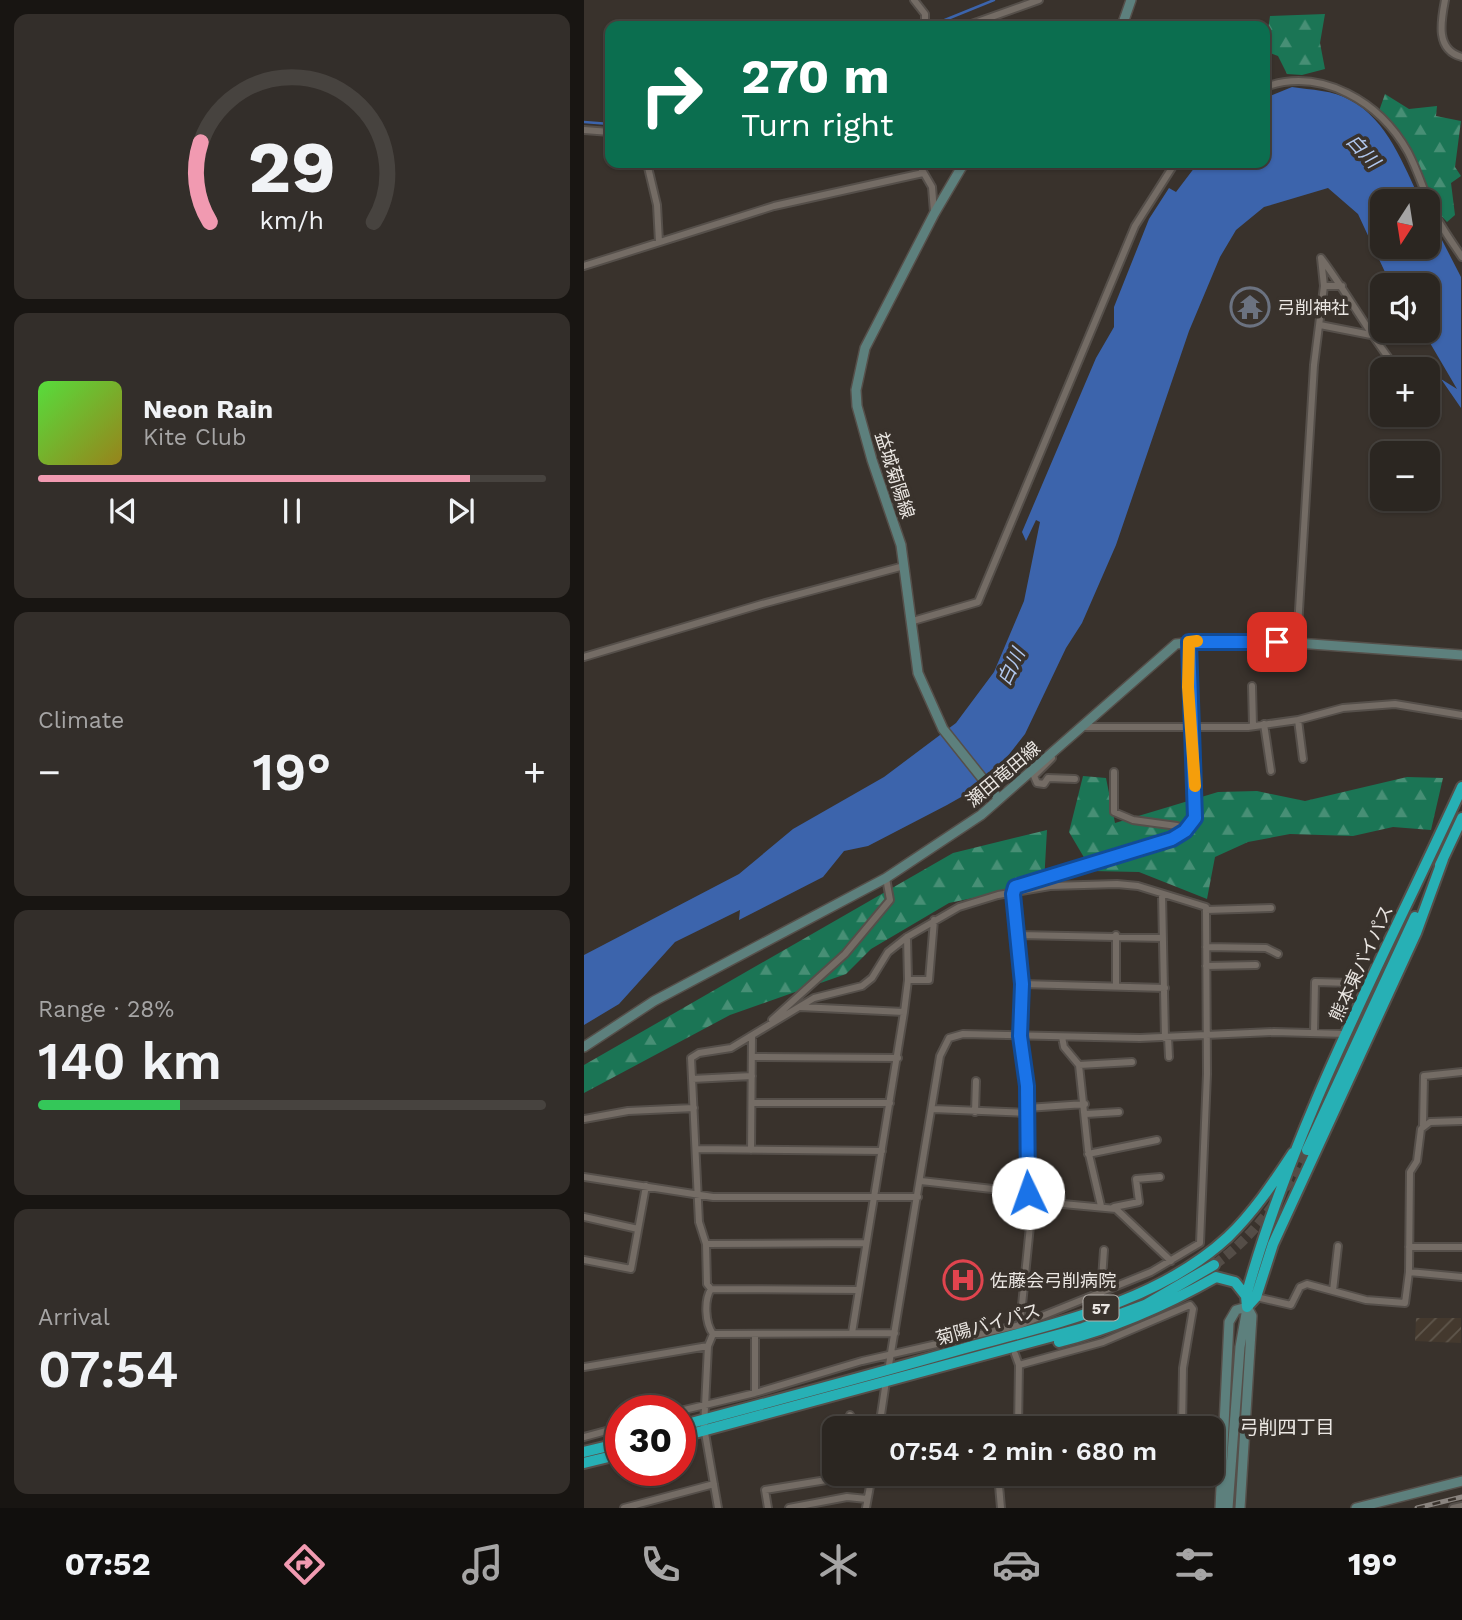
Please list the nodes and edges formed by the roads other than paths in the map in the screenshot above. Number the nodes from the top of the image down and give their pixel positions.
1 (914, 0) edge
2 (1038, 0) edge
3 (1131, 0) edge
4 (1444, 0) edge
5 (925, 21) edge
6 (980, 21) edge
7 (1124, 21) edge
8 (1461, 57) edge
9 (1270, 86) edge
10 (584, 130) edge
11 (605, 132) edge
12 (648, 168) edge
13 (920, 168) edge
14 (961, 168) edge
15 (1172, 168) edge
16 (923, 173) junction
17 (934, 214) junction
18 (659, 242) junction
19 (1461, 257) edge
20 (584, 265) edge
21 (1324, 286) junction
22 (1342, 286) junction
23 (1320, 325) junction
24 (1370, 333) edge
25 (1370, 335) edge
26 (1377, 343) edge
27 (1388, 357) edge
28 (904, 566) junction
29 (912, 621) junction
30 (1189, 642) junction
31 (1297, 643) junction
32 (1461, 655) edge
33 (584, 657) edge
34 (1252, 686) dead end
35 (1098, 715) dead end
36 (1461, 715) edge
37 (1298, 720) junction
38 (1264, 724) junction
39 (1253, 726) junction
40 (1083, 727) junction
41 (1190, 728) junction
42 (1303, 759) dead end
43 (1271, 771) dead end
44 (1114, 772) dead end
45 (1075, 779) dead end
46 (1461, 788) edge
47 (998, 798) junction
48 (1461, 818) edge
49 (1181, 833) junction
50 (886, 878) junction
51 (1013, 894) junction
52 (1162, 894) junction
53 (1271, 908) dead end
54 (1206, 910) junction
55 (933, 920) junction
56 (1019, 935) junction
57 (1116, 935) junction
58 (907, 937) junction
59 (1163, 938) junction
60 (1206, 947) junction
61 (1278, 954) dead end
62 (1256, 965) dead end
63 (1206, 966) junction
64 (908, 980) junction
65 (1022, 984) junction
66 (1351, 984) dead end
67 (1116, 986) junction
68 (1164, 988) junction
69 (800, 1007) junction
70 (904, 1012) junction
71 (766, 1027) junction
72 (1314, 1033) junction
73 (1347, 1034) junction
74 (1206, 1035) junction
75 (752, 1036) junction
76 (1020, 1036) junction
77 (1062, 1037) junction
78 (1167, 1038) junction
79 (584, 1046) edge
80 (752, 1057) junction
81 (1169, 1057) dead end
82 (898, 1058) junction
83 (1132, 1062) dead end
84 (1079, 1065) junction
85 (1461, 1072) edge
86 (752, 1076) junction
87 (692, 1080) junction
88 (976, 1081) dead end
89 (752, 1103) junction
90 (890, 1103) junction
91 (1085, 1104) junction
92 (694, 1108) junction
93 (933, 1109) junction
94 (1027, 1110) junction
95 (975, 1112) junction
96 (1119, 1112) dead end
97 (1086, 1114) junction
98 (584, 1119) edge
99 (1461, 1121) edge
100 (1423, 1125) junction
101 (1157, 1140) dead end
102 (696, 1149) junction
103 (751, 1150) junction
104 (1294, 1150) junction
105 (882, 1151) junction
106 (1310, 1153) junction
107 (1089, 1154) junction
108 (584, 1177) edge
109 (1160, 1177) dead end
110 (921, 1181) junction
111 (646, 1186) junction
112 (697, 1194) junction
113 (873, 1195) junction
114 (918, 1197) junction
115 (1029, 1197) junction
116 (1101, 1206) junction
117 (1112, 1208) junction
118 (1271, 1211) junction
119 (584, 1217) edge
120 (1246, 1217) junction
121 (638, 1229) junction
122 (1280, 1230) junction
123 (866, 1243) junction
124 (706, 1244) junction
125 (1338, 1246) dead end
126 (1409, 1247) junction
127 (1461, 1247) edge
128 (1104, 1250) dead end
129 (584, 1260) edge
130 (1171, 1261) junction
131 (1214, 1265) tunnel mouth
132 (1409, 1272) junction
133 (1461, 1277) edge
134 (711, 1289) junction
135 (859, 1290) junction
136 (1333, 1291) junction
137 (1101, 1294) junction
138 (1250, 1300) junction
139 (1020, 1325) junction
140 (852, 1333) junction
141 (895, 1333) junction
142 (713, 1334) junction
143 (755, 1334) junction
144 (708, 1346) junction
145 (1015, 1354) junction
146 (891, 1356) junction
147 (1019, 1366) junction
148 (584, 1367) edge
149 (943, 1367) junction
150 (887, 1376) junction
151 (755, 1393) junction
152 (704, 1404) junction
153 (696, 1406) edge
154 (881, 1416) edge
155 (1018, 1416) edge
156 (1182, 1416) edge
157 (1220, 1416) edge
158 (696, 1425) edge
159 (704, 1425) junction
160 (696, 1429) edge
161 (605, 1431) edge
162 (584, 1437) edge
163 (605, 1447) edge
164 (584, 1452) edge
165 (605, 1458) edge
166 (584, 1463) edge
167 (822, 1479) edge
168 (1461, 1481) edge
169 (714, 1484) junction
170 (870, 1486) edge
171 (999, 1486) edge
172 (1219, 1486) edge
173 (867, 1499) junction
174 (823, 1505) edge
175 (1461, 1506) edge
176 (624, 1508) edge
177 (718, 1508) edge
178 (768, 1508) edge
179 (789, 1508) edge
180 (866, 1508) edge
181 (1001, 1508) edge
182 (1220, 1508) edge
183 (1228, 1508) edge
184 (1240, 1508) edge
185 (1356, 1508) edge
186 (1453, 1508) edge

1 - 5 street
2 - 6 street
3 - 7 main road
4 - 8 street
9 - 19 street
10 - 11 street
12 - 18 street
13 - 16 street
14 - 17 main road, 益城菊陽線
15 - 29 street
16 - 17 street
16 - 18 street
17 - 28 main road, 益城菊陽線
18 - 20 street
21 - 22 street
21 - 22 street
21 - 23 street
22 - 24 street
23 - 25 street
23 - 31 street
26 - 27 street
28 - 29 main road, 益城菊陽線
28 - 33 street
29 - 47 main road, 益城菊陽線
30 - 31 main road, 瀬田竜田線
30 - 40 main road, 瀬田竜田線
30 - 41 street
31 - 32 main road, 瀬田竜田線
34 - 39 street
35 - 40 street
36 - 37 street
37 - 38 street
37 - 42 street
38 - 39 street
38 - 43 street
39 - 41 street
40 - 41 street
40 - 45 street
40 - 47 main road, 瀬田竜田線
41 - 49 street
44 - 49 street
46 - 73 highway, 熊本東バイパス / 57
47 - 50 main road, 瀬田竜田線
48 - 106 highway
49 - 51 street
50 - 71 street
50 - 79 main road, 瀬田竜田線
51 - 52 street
51 - 55 street
51 - 56 street
52 - 54 street
52 - 59 street
53 - 54 street
54 - 60 street
55 - 58 street
55 - 64 street
56 - 57 street
56 - 65 street
57 - 59 street
57 - 67 street
58 - 64 street
58 - 69 street
59 - 68 street
60 - 61 street
60 - 63 street
62 - 63 street
63 - 74 street
64 - 70 street
65 - 67 street
65 - 76 street
66 - 72 street
67 - 68 street
68 - 78 street
69 - 70 street
69 - 71 street
70 - 82 street
71 - 75 street
72 - 73 street
72 - 74 street
73 - 104 highway, 熊本東バイパス / 57
74 - 78 street
74 - 130 street
75 - 80 street
75 - 87 street
76 - 77 street
76 - 93 street
76 - 94 street
77 - 78 street
77 - 84 street
78 - 81 street
80 - 82 street
80 - 86 street
82 - 90 street
83 - 84 street
84 - 91 street
85 - 100 street
86 - 87 street
86 - 89 street
87 - 92 street
88 - 95 street
89 - 90 street
89 - 103 street
90 - 105 street
91 - 94 street
91 - 97 street
92 - 98 street
92 - 102 street
93 - 95 street
93 - 110 street
94 - 95 street
94 - 115 street
96 - 97 street
97 - 107 street
99 - 100 street
100 - 126 street
101 - 107 street
102 - 103 street
102 - 112 street
103 - 105 street
104 - 106 highway
104 - 118 highway
104 - 120 highway, 菊陽バイパス / 57
105 - 113 street
106 - 122 highway
107 - 116 street
108 - 111 street
109 - 117 street
110 - 114 street
110 - 115 street
111 - 112 street
111 - 121 street
112 - 113 street
112 - 124 street
113 - 114 street
113 - 123 street
114 - 141 street
115 - 116 street
115 - 139 street
116 - 117 street
117 - 130 street
118 - 120 highway
118 - 122 highway
118 - 138 highway
119 - 121 street
120 - 150 highway, 菊陽バイパス / 57
121 - 129 street
122 - 138 highway
123 - 124 street
123 - 135 street
124 - 134 street
125 - 136 street
126 - 127 street
126 - 132 street
128 - 137 street
130 - 137 street
131 - 149 highway, 菊陽バイパス / 57
132 - 133 street
132 - 136 street
134 - 135 street
134 - 142 street
135 - 140 street
136 - 138 street
137 - 139 street
138 - 145 highway
138 - 157 main road
138 - 183 main road
138 - 184 main road
139 - 146 street
140 - 141 street
140 - 143 street
141 - 146 street
142 - 143 street
142 - 144 street
143 - 151 street
144 - 148 street
144 - 152 street
145 - 147 street
145 - 149 highway
146 - 150 street
146 - 151 street
147 - 155 street
147 - 156 street
149 - 150 highway, 菊陽バイパス / 57
150 - 154 street
150 - 159 highway, 菊陽バイパス / 57
151 - 152 street
152 - 153 street
152 - 159 street
158 - 159 highway, 菊陽バイパス / 57
159 - 160 highway, 菊陽バイパス / 57
159 - 169 street
161 - 162 street
163 - 164 highway
165 - 166 highway
167 - 178 street
168 - 185 main road
169 - 176 street
169 - 177 street
170 - 173 street
171 - 181 street
172 - 182 main road
173 - 174 street
173 - 180 street
174 - 179 street
175 - 186 street

